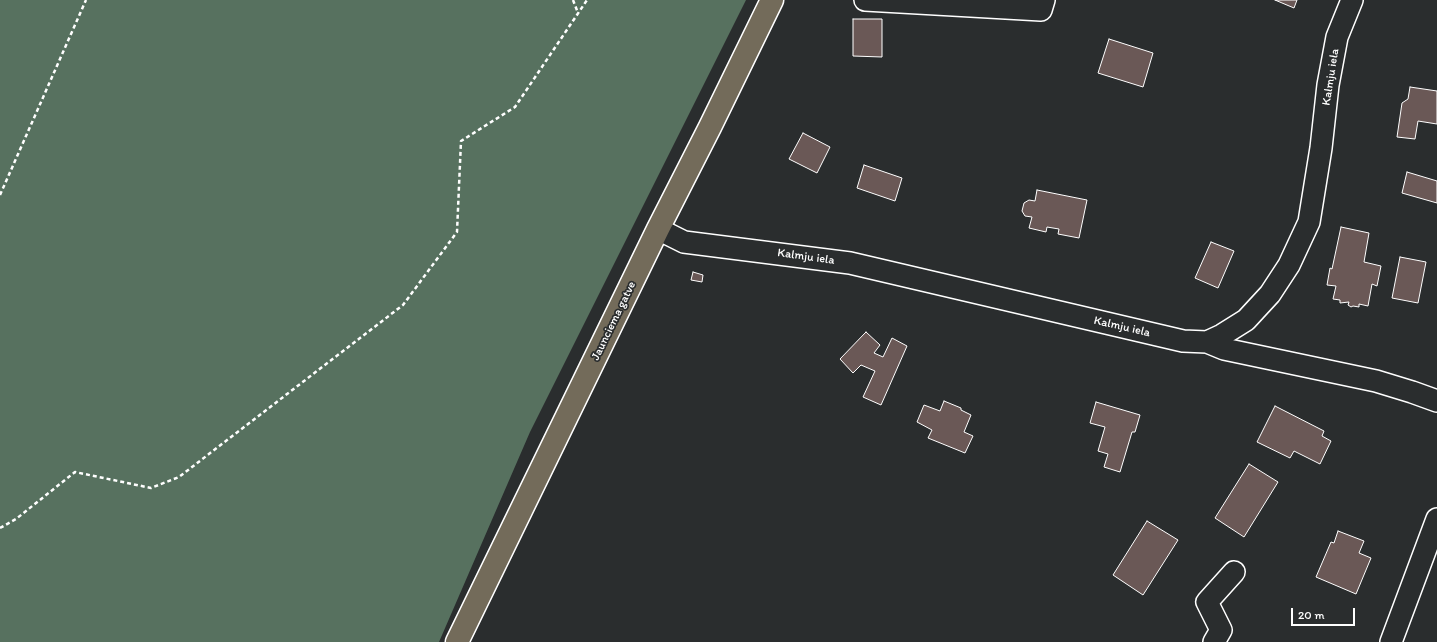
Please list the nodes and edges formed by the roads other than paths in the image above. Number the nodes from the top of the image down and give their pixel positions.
1 (772, 0) edge
2 (865, 0) edge
3 (1044, 0) edge
4 (1352, 0) edge
5 (658, 228) junction
6 (1207, 342) junction
7 (1437, 401) edge
8 (1437, 519) edge
9 (1234, 572) dead end
10 (457, 642) edge
11 (1214, 642) edge
12 (1390, 642) edge

1 - 5 main road, Jaunciema gatve
2 - 3 street
4 - 6 street, Kalmju iela
5 - 6 street, Kalmju iela
5 - 10 main road, Jaunciema gatve
6 - 7 street
8 - 12 street
9 - 11 street

